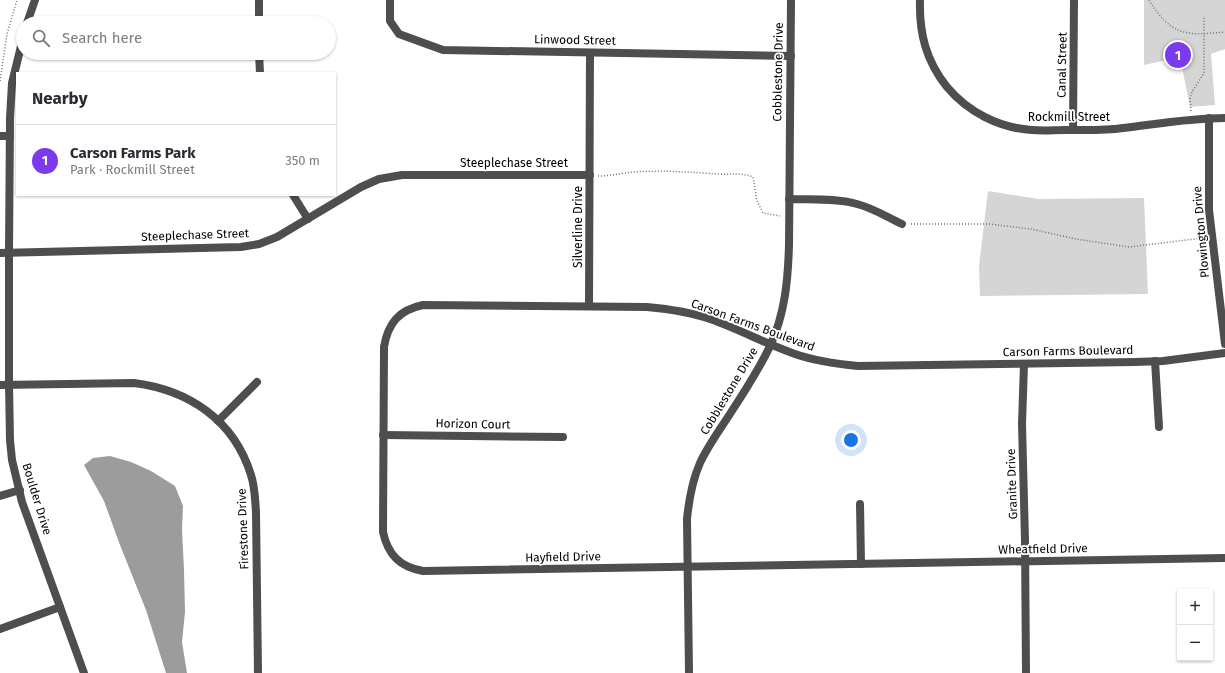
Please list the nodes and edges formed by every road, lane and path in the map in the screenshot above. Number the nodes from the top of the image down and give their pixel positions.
1 (17, 0) edge
2 (35, 0) edge
3 (259, 0) edge
4 (390, 0) edge
5 (791, 0) edge
6 (920, 0) edge
7 (1074, 0) edge
8 (1149, 0) edge
9 (29, 16) edge
10 (259, 16) edge
11 (1204, 17) dead end
12 (1225, 32) edge
13 (1204, 34) junction
14 (590, 53) junction
15 (791, 56) junction
16 (18, 60) edge
17 (259, 60) edge
18 (260, 72) edge
19 (0, 81) edge
20 (1209, 118) junction
21 (1225, 118) edge
22 (1191, 120) junction
23 (1073, 130) junction
24 (0, 136) edge
25 (10, 136) junction
26 (590, 175) junction
27 (294, 196) edge
28 (789, 199) junction
29 (789, 216) junction
30 (308, 219) junction
31 (902, 224) joint
32 (1212, 237) junction
33 (9, 252) junction
34 (0, 253) edge
35 (589, 306) junction
36 (771, 344) junction
37 (1225, 344) edge
38 (1225, 353) edge
39 (1155, 361) junction
40 (1024, 364) junction
41 (257, 382) dead end
42 (0, 384) edge
43 (9, 384) junction
44 (218, 421) junction
45 (1159, 427) dead end
46 (383, 435) junction
47 (563, 437) dead end
48 (20, 490) junction
49 (0, 496) edge
50 (860, 504) dead end
51 (1225, 558) edge
52 (1025, 561) junction
53 (861, 564) junction
54 (687, 567) junction
55 (60, 607) junction
56 (0, 628) edge
57 (84, 673) edge
58 (258, 673) edge
59 (689, 673) edge
60 (1026, 673) edge

1 - 19 path
2 - 9 street
3 - 10 street
4 - 14 street, Linwood Street
5 - 15 street, Cobblestone Drive
6 - 23 street, Rockmill Street
7 - 23 street, Canal Street
8 - 13 path
11 - 13 path
12 - 13 path
13 - 22 path
14 - 15 street, Linwood Street
14 - 26 street, Silverline Drive
15 - 28 street, Cobblestone Drive
16 - 25 street, Boulder Drive
17 - 18 street
20 - 21 street, Rockmill Street
20 - 22 street, Rockmill Street
20 - 32 street, Plowington Drive
22 - 23 street, Rockmill Street
24 - 25 street
25 - 33 street, Boulder Drive
26 - 29 path
26 - 30 street, Steeplechase Street
26 - 35 street, Silverline Drive
27 - 30 street
28 - 29 street, Cobblestone Drive
28 - 31 street
29 - 36 street, Cobblestone Drive
30 - 33 street, Steeplechase Street
31 - 32 path
32 - 37 street, Plowington Drive
33 - 34 street, Steeplechase Street
33 - 43 street, Boulder Drive
35 - 36 street, Carson Farms Boulevard
35 - 46 street, Carson Farms Boulevard
36 - 40 street, Carson Farms Boulevard
36 - 54 street, Cobblestone Drive
38 - 39 street, Carson Farms Boulevard
39 - 40 street, Carson Farms Boulevard
39 - 45 street
40 - 52 street, Granite Drive
41 - 44 street
42 - 43 street, Firestone Drive
43 - 44 street, Firestone Drive
43 - 48 street, Boulder Drive
44 - 58 street, Firestone Drive
46 - 47 street, Horizon Court
46 - 54 street, Hayfield Drive
48 - 49 street
48 - 55 street, Boulder Drive
50 - 53 street
51 - 52 street, Wheatfield Drive
52 - 53 street, Wheatfield Drive
52 - 60 street, Granite Drive
53 - 54 street, Hayfield Drive
54 - 59 street, Cobblestone Drive
55 - 56 street
55 - 57 street, Boulder Drive

